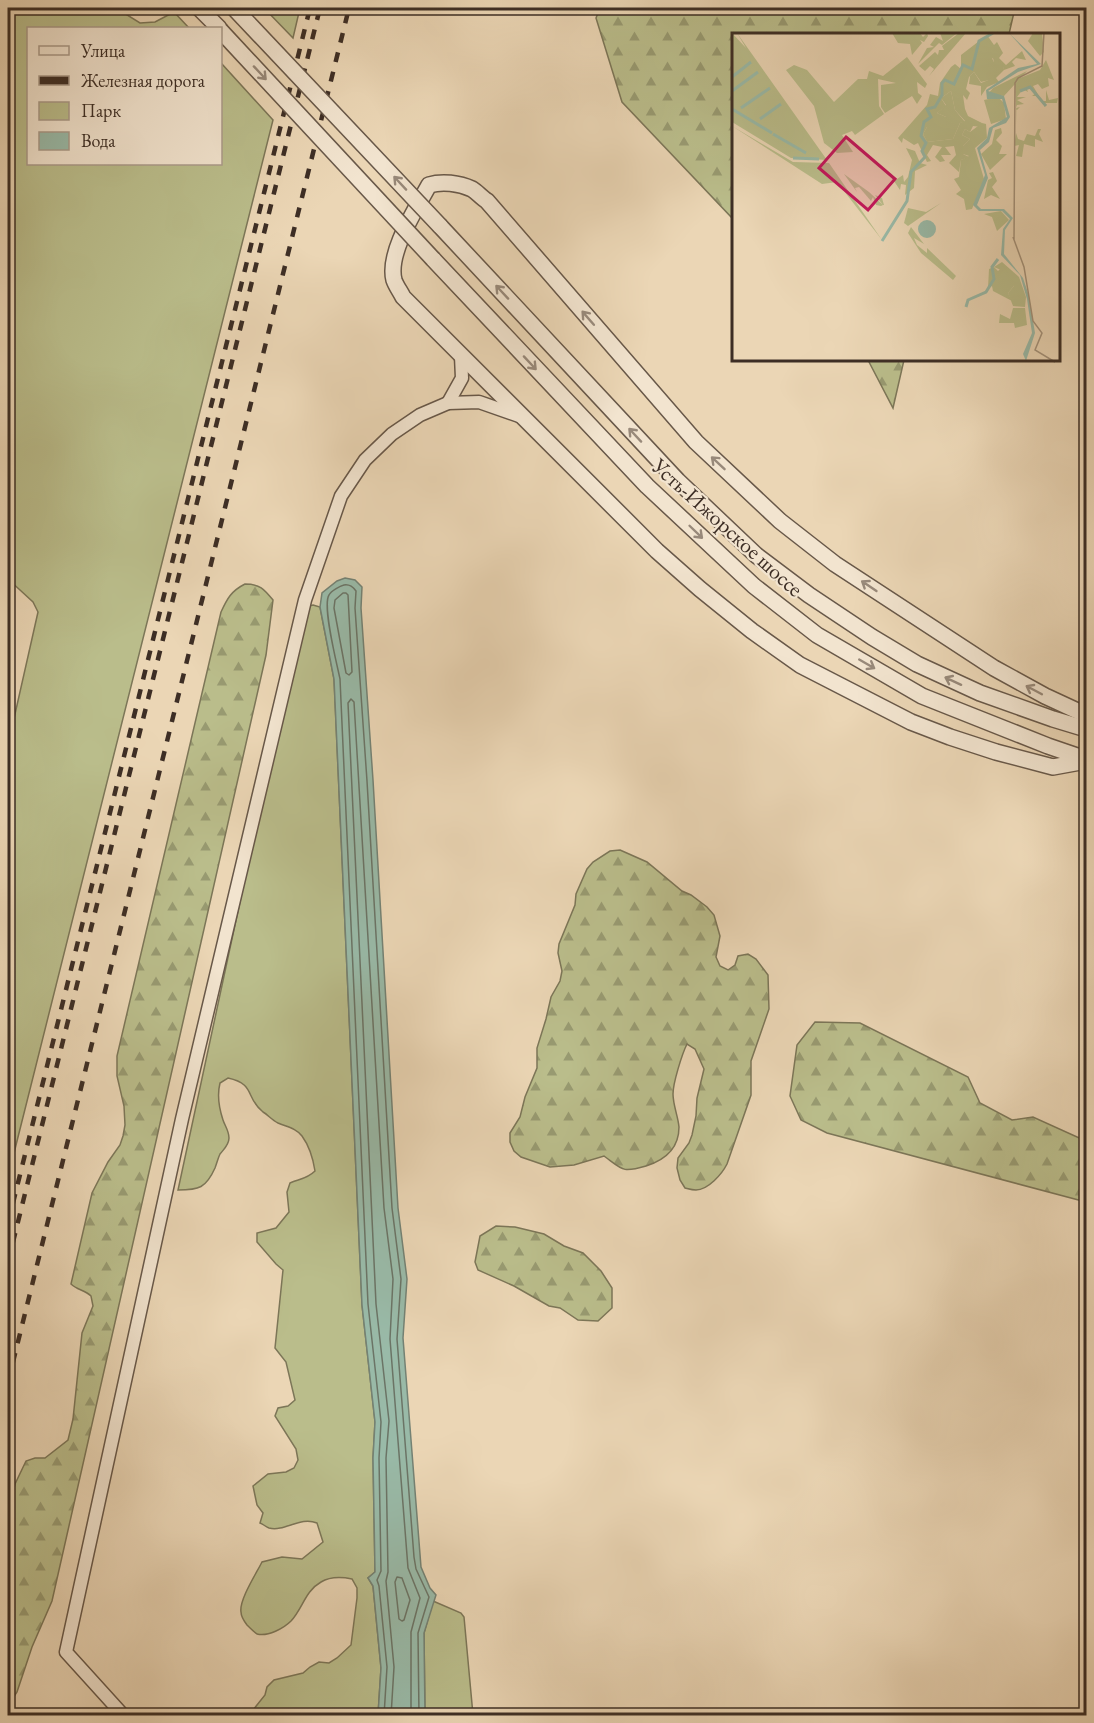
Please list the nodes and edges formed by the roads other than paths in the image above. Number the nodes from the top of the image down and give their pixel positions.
1 (199, 8) edge
2 (234, 8) edge
3 (218, 27) edge
4 (222, 31) edge
5 (461, 356) junction
6 (448, 403) junction
7 (522, 418) junction
8 (1086, 715) edge
9 (1086, 729) edge
10 (1086, 760) edge
11 (124, 1716) edge

1 - 3 street, Усть-Ижорское шоссе
9 -> 2 street, Усть-Ижорское шоссе, bridge
4 -> 10 street, Усть-Ижорское шоссе, bridge
5 - 6 street
5 - 7 street
8 -> 5 street
6 - 7 street
6 - 11 street
7 - 10 street

